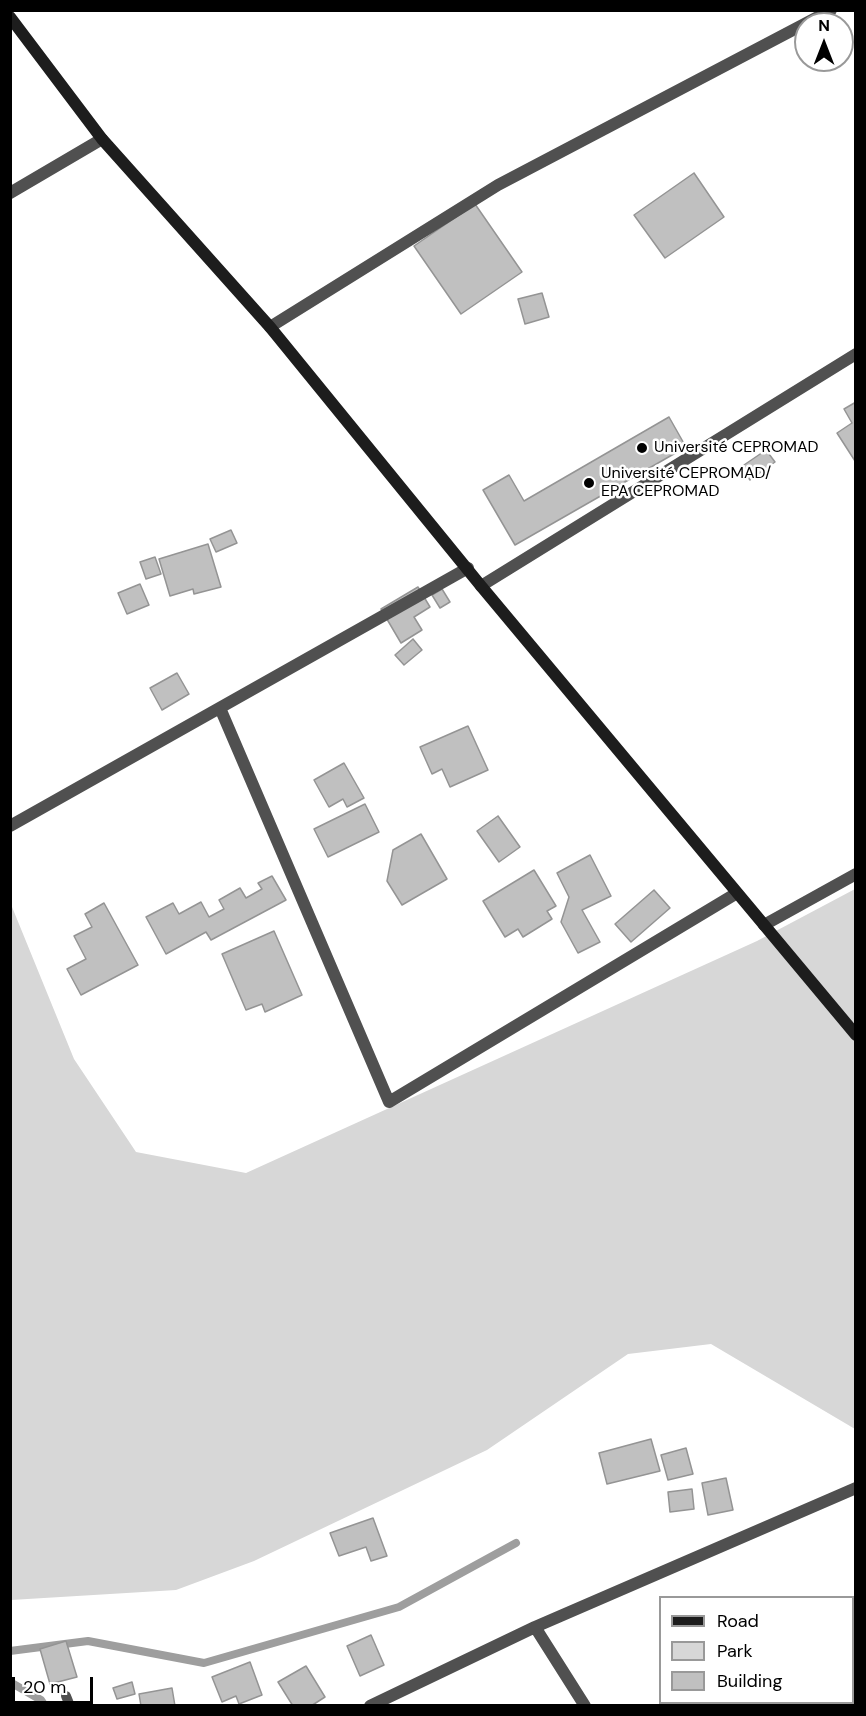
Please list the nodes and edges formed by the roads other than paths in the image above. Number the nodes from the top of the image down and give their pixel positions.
1 (831, 10) edge
2 (10, 17) edge
3 (102, 139) junction
4 (10, 193) edge
5 (270, 327) junction
6 (855, 354) edge
7 (468, 568) junction
8 (481, 586) junction
9 (220, 708) junction
10 (10, 826) edge
11 (855, 874) edge
12 (738, 893) junction
13 (764, 925) junction
14 (855, 1035) edge
15 (855, 1488) edge
16 (535, 1627) junction
17 (370, 1706) edge
18 (585, 1706) edge

1 - 5 street
2 - 3 street
3 - 4 street
3 - 5 street
5 - 7 street
6 - 8 street
7 - 8 street
7 - 9 street
8 - 12 street
9 - 10 street
9 - 12 street
11 - 13 street
12 - 13 street
13 - 14 street
15 - 16 street
16 - 17 street
16 - 18 street

